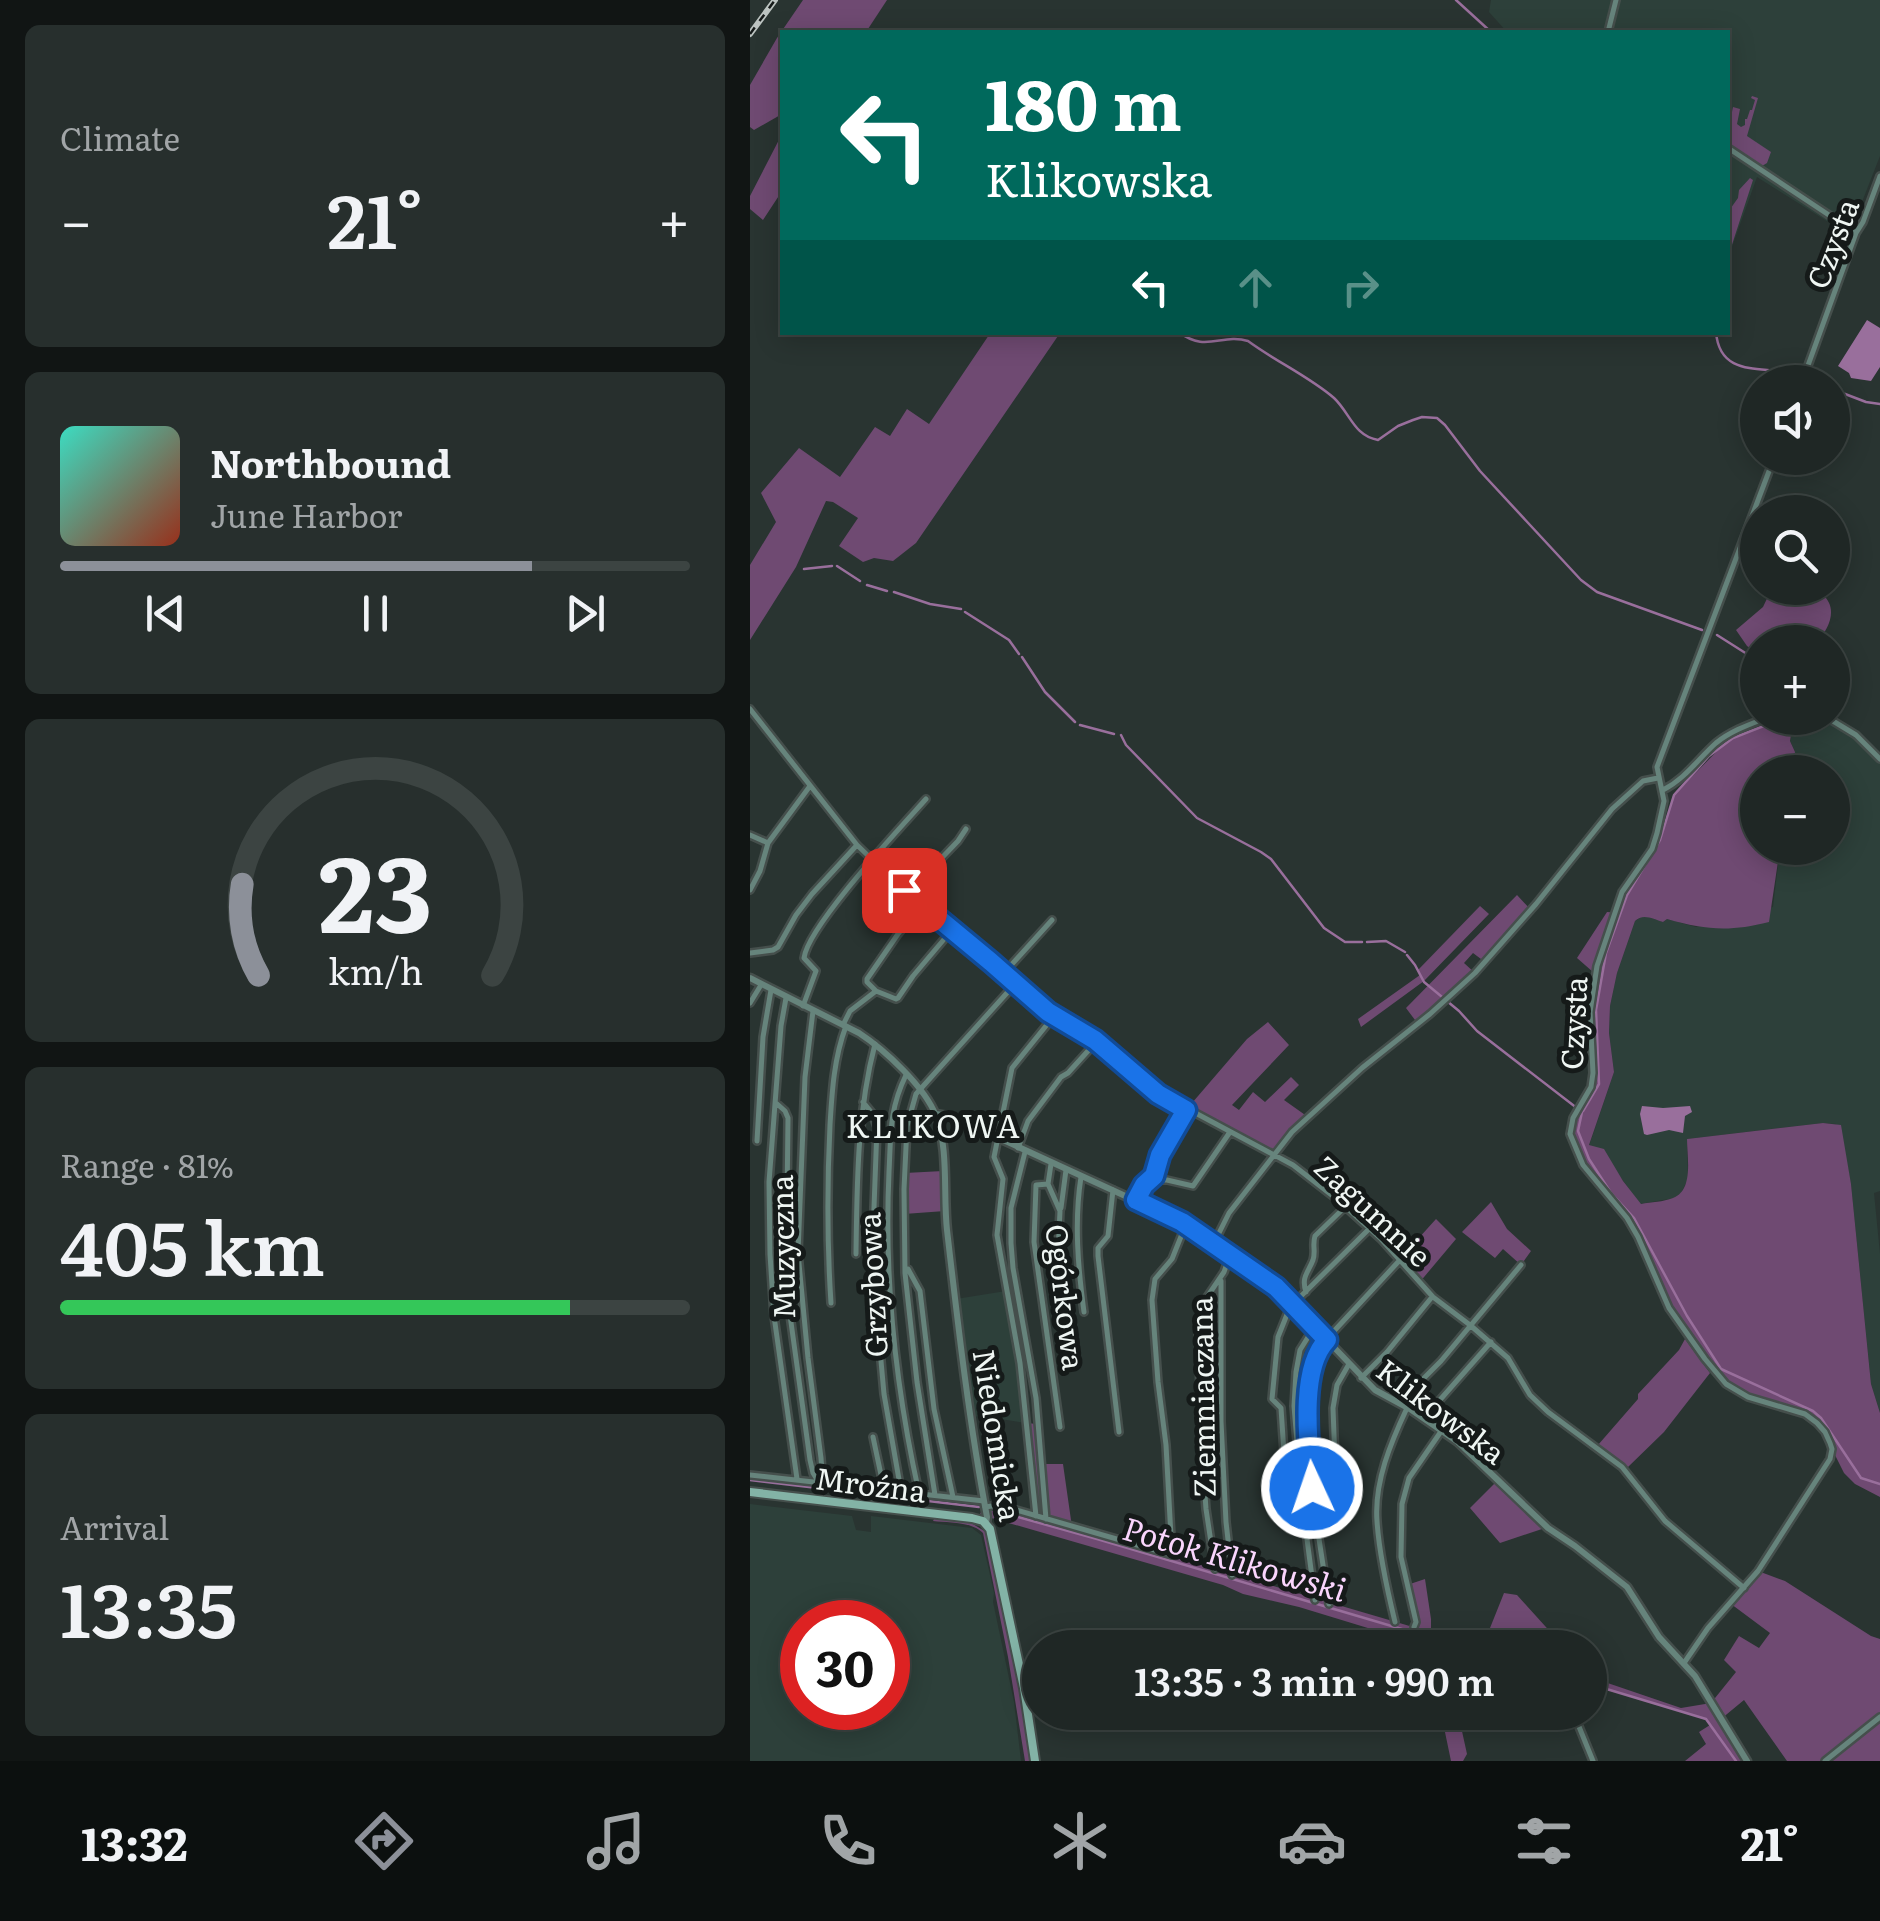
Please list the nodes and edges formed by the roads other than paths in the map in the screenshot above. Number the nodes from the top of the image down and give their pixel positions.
1 (1616, 0) edge
2 (1608, 30) edge
3 (1730, 149) edge
4 (1880, 176) edge
5 (1856, 233) junction
6 (1808, 365) edge
7 (1768, 475) edge
8 (750, 709) edge
9 (1740, 728) edge
10 (1850, 731) edge
11 (1880, 759) edge
12 (1658, 778) junction
13 (810, 786) junction
14 (1663, 790) junction
15 (926, 799) dead end
16 (966, 829) dead end
17 (750, 835) edge
18 (768, 843) junction
19 (857, 845) junction
20 (872, 861) junction
21 (750, 890) edge
22 (908, 893) junction
23 (922, 905) junction
24 (1052, 920) dead end
25 (951, 930) junction
26 (750, 953) edge
27 (1004, 973) junction
28 (750, 978) edge
29 (1015, 984) junction
30 (760, 985) junction
31 (771, 990) junction
32 (876, 991) junction
33 (786, 998) junction
34 (750, 1003) edge
35 (804, 1006) junction
36 (813, 1011) junction
37 (1054, 1016) junction
38 (844, 1026) junction
39 (1097, 1041) junction
40 (876, 1044) junction
41 (906, 1074) junction
42 (920, 1091) junction
43 (863, 1102) junction
44 (776, 1103) junction
45 (1186, 1110) junction
46 (936, 1114) junction
47 (1230, 1132) junction
48 (997, 1138) junction
49 (758, 1141) dead end
50 (1022, 1150) junction
51 (1274, 1154) junction
52 (1051, 1164) junction
53 (1066, 1170) junction
54 (1080, 1177) junction
55 (1151, 1180) junction
56 (1048, 1184) junction
57 (1113, 1190) junction
58 (1136, 1200) junction
59 (1344, 1206) junction
60 (1060, 1212) junction
61 (1186, 1224) junction
62 (1369, 1229) junction
63 (904, 1242) junction
64 (1214, 1243) junction
65 (856, 1254) dead end
66 (1230, 1255) junction
67 (1399, 1260) junction
68 (1521, 1264) dead end
69 (1220, 1278) junction
70 (1306, 1292) junction
71 (1433, 1296) junction
72 (831, 1303) dead end
73 (1293, 1304) junction
74 (1084, 1312) dead end
75 (1470, 1324) junction
76 (1315, 1326) junction
77 (1327, 1340) junction
78 (1491, 1342) junction
79 (1062, 1347) dead end
80 (1348, 1364) junction
81 (1361, 1378) junction
82 (1408, 1409) junction
83 (1424, 1418) junction
84 (1060, 1427) dead end
85 (1442, 1430) junction
86 (1119, 1432) dead end
87 (873, 1437) dead end
88 (750, 1464) edge
89 (751, 1475) edge
90 (797, 1479) junction
91 (818, 1481) junction
92 (884, 1489) junction
93 (750, 1492) edge
94 (901, 1492) junction
95 (919, 1493) junction
96 (935, 1495) junction
97 (953, 1497) junction
98 (1287, 1498) dead end
99 (984, 1504) junction
100 (1036, 1516) junction
101 (1337, 1516) dead end
102 (1046, 1520) junction
103 (986, 1523) junction
104 (1215, 1569) dead end
105 (1232, 1575) dead end
106 (1744, 1588) junction
107 (1315, 1600) dead end
108 (1329, 1604) dead end
109 (1394, 1622) dead end
110 (1414, 1628) dead end
111 (1684, 1662) junction
112 (1880, 1717) edge
113 (1580, 1730) edge
114 (1035, 1761) edge
115 (1593, 1761) edge
116 (1747, 1761) edge
117 (1824, 1761) edge

1 - 2 street
3 - 5 street
4 - 5 street, Czysta
5 - 6 street, Czysta
7 - 12 street
8 - 13 street, Zagumnie
9 - 14 street
10 - 11 street
12 - 14 street
12 - 51 street
13 - 18 street
13 - 19 street, Zagumnie
14 - 106 street, Czysta
15 - 20 street
16 - 22 street
17 - 18 street
18 - 21 street
19 - 20 street, Zagumnie
19 - 26 street
20 - 22 street, Zagumnie
20 - 35 street
22 - 23 street, Zagumnie
23 - 25 street, Zagumnie
23 - 32 street
24 - 27 street
25 - 27 street, Zagumnie
25 - 32 street
27 - 29 street, Zagumnie
28 - 30 street
29 - 37 street, Zagumnie
29 - 42 street
30 - 31 street
30 - 34 street
31 - 33 street
31 - 49 street
32 - 38 street
33 - 35 street
33 - 44 street
35 - 36 street
36 - 38 street
36 - 91 street, Muzyczna
37 - 39 street, Zagumnie
37 - 48 street
38 - 40 street
38 - 72 street
39 - 45 street, Zagumnie
39 - 50 street
40 - 41 street
40 - 43 street
41 - 42 street
41 - 95 street, Grzybowa
42 - 46 street
42 - 63 street
43 - 65 street
43 - 94 street
44 - 90 street
44 - 91 street
45 - 47 street, Zagumnie
45 - 55 street
46 - 48 street, Klikowska
46 - 99 street, Niedomicka
47 - 51 street, Zagumnie
47 - 55 street
48 - 50 street, Klikowska
48 - 100 street
50 - 52 street, Klikowska
50 - 102 street
51 - 59 street, Zagumnie
51 - 64 street
52 - 53 street, Klikowska
52 - 56 street
53 - 54 street, Klikowska
53 - 60 street
54 - 57 street, Klikowska
54 - 74 street
55 - 58 street
56 - 60 street
56 - 84 street, Ogórkowa
57 - 58 street, Klikowska
57 - 86 street
58 - 61 street, Klikowska
59 - 62 street, Zagumnie
59 - 70 street
60 - 79 street
61 - 64 street, Klikowska
61 - 102 street
62 - 67 street, Zagumnie
62 - 70 street
63 - 96 street
63 - 97 street
64 - 66 street, Klikowska
66 - 69 street, Ziemniaczana
66 - 73 street, Klikowska
67 - 71 street, Zagumnie
67 - 77 street
68 - 75 street
69 - 104 street, Ziemniaczana
69 - 105 street, Ziemniaczana
70 - 73 street
71 - 75 street, Zagumnie
71 - 81 street
73 - 76 street, Klikowska
73 - 98 street
75 - 78 street, Zagumnie
75 - 82 street
76 - 77 street, Klikowska
76 - 107 street
77 - 80 street, Klikowska
77 - 108 street
78 - 83 street
78 - 106 street, Zagumnie
80 - 81 street, Klikowska
80 - 101 street
81 - 82 street, Klikowska
82 - 83 street, Klikowska
82 - 109 street
83 - 85 street, Klikowska
85 - 110 street
85 - 111 street, Klikowska
87 - 92 street
88 - 89 street
89 - 90 street
90 - 91 street
91 - 92 street
92 - 94 street
93 - 103 main road, Mroźna
94 - 95 street
95 - 96 street
96 - 97 street
97 - 99 street
99 - 100 street
99 - 103 street, Niedomicka
100 - 102 street
103 - 114 main road, Niedomicka
106 - 111 street
111 - 116 street, Klikowska
112 - 117 street
113 - 115 street

